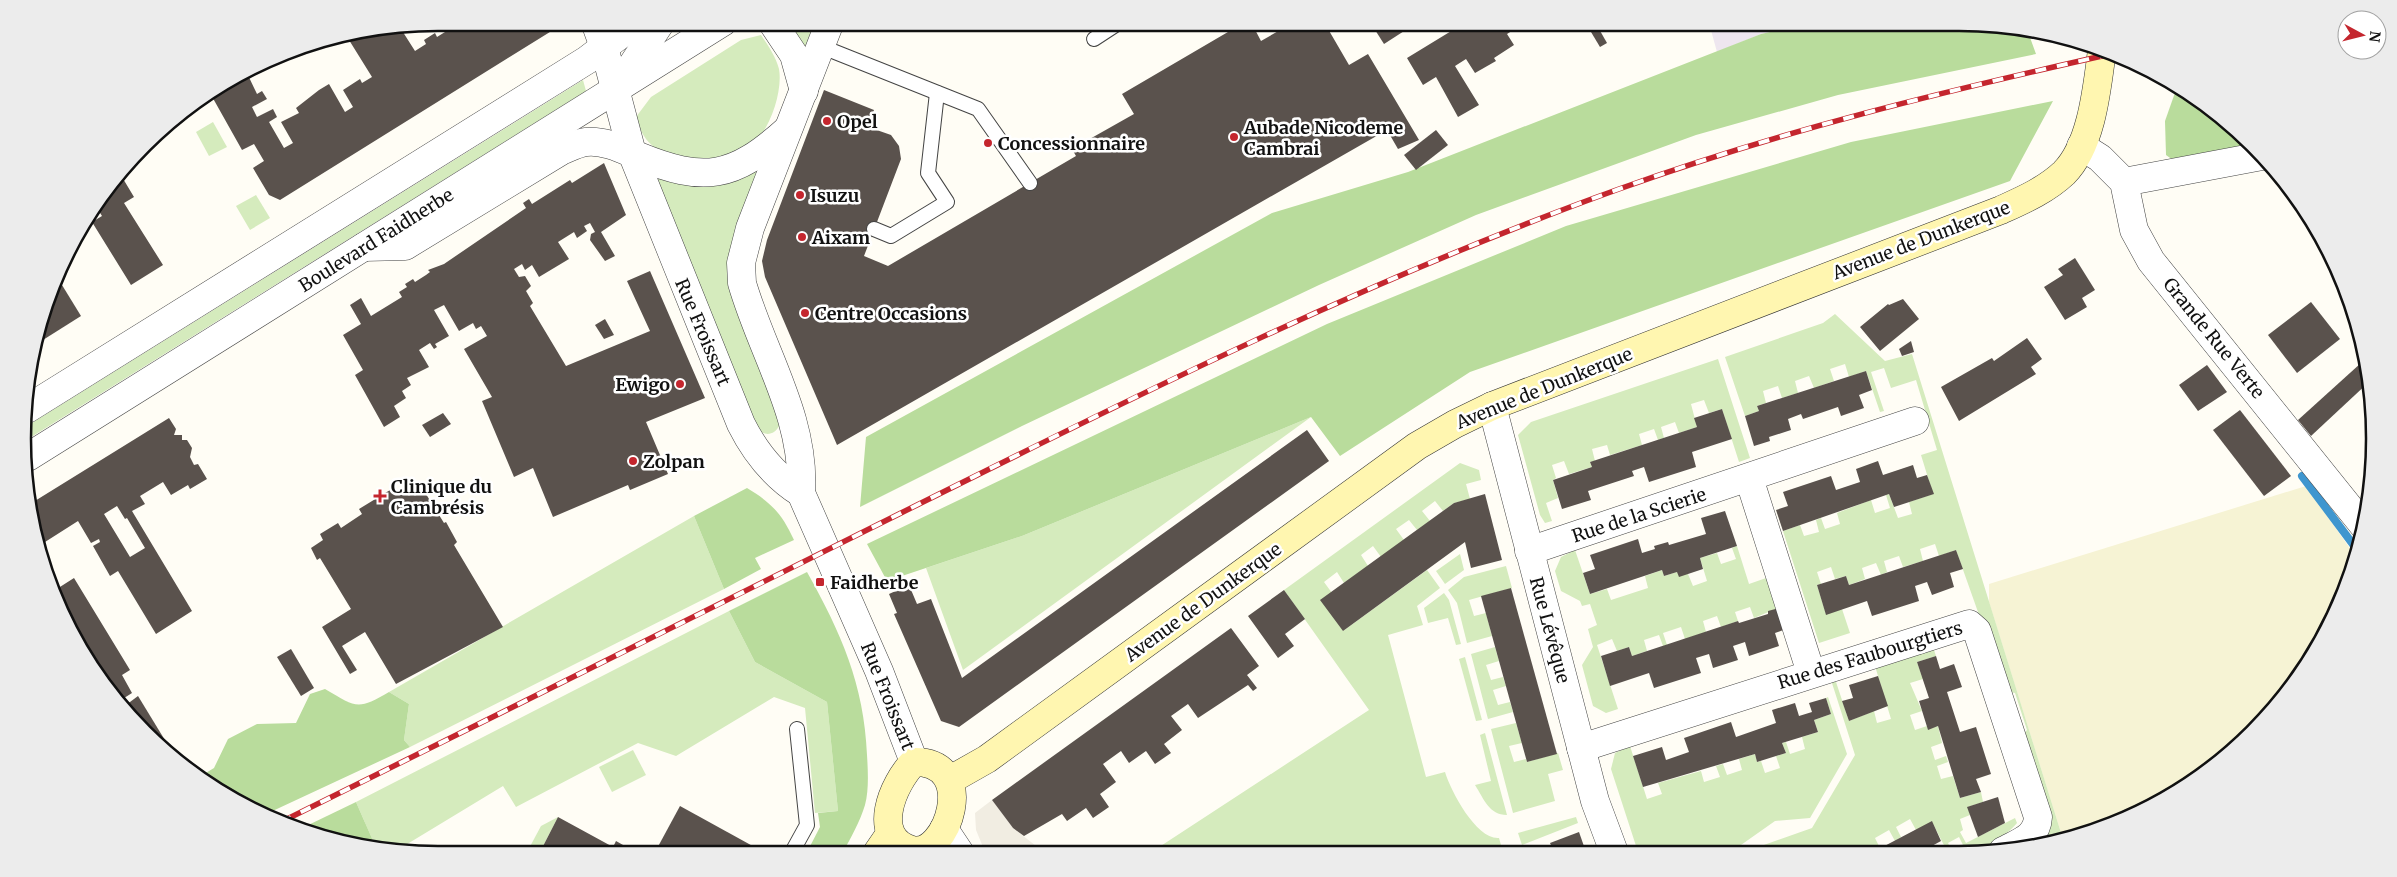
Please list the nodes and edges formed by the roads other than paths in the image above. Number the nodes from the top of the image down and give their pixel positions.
1 (655, 31) edge
2 (710, 31) edge
3 (778, 31) edge
4 (1106, 31) edge
5 (825, 34) edge
6 (600, 35) edge
7 (1094, 39) dead end
8 (2101, 57) edge
9 (615, 91) junction
10 (804, 91) junction
11 (937, 92) junction
12 (788, 129) junction
13 (2081, 146) junction
14 (632, 153) junction
15 (2253, 158) edge
16 (2124, 182) junction
17 (1030, 183) dead end
18 (874, 229) dead end
19 (364, 247) junction
20 (33, 405) edge
21 (1492, 406) junction
22 (1915, 421) dead end
23 (32, 455) edge
24 (1749, 478) junction
25 (801, 493) junction
26 (2358, 518) edge
27 (1529, 551) junction
28 (1812, 673) junction
29 (796, 729) dead end
30 (1581, 748) junction
31 (914, 762) junction
32 (950, 780) junction
33 (944, 829) junction
34 (2022, 840) edge
35 (884, 844) edge
36 (795, 846) edge
37 (905, 846) edge
38 (930, 846) edge
39 (955, 846) edge
40 (1612, 846) edge

1 - 9 street
2 - 9 street, Boulevard Faidherbe
3 - 10 street
4 - 7 lane
5 - 10 street, Rue Froissart
5 - 11 lane
6 - 9 street, Rue Froissart
6 - 20 street
8 - 13 main road, Avenue de Dunkerque
9 - 14 street, Rue Froissart
9 - 19 street, Boulevard Faidherbe
10 - 12 street, Rue Froissart
11 - 17 lane
11 - 18 lane
12 - 14 street, Rue Froissart
12 - 25 street, Rue Froissart
13 - 16 street
13 - 21 main road, Avenue de Dunkerque
14 - 19 street
14 - 25 street, Rue Froissart
15 - 16 street
16 - 26 street, Grande Rue Verte
19 - 23 street, Boulevard Faidherbe
21 - 27 street, Rue Lévêque
21 - 32 main road, Avenue de Dunkerque
22 - 24 street, Rue de la Scierie
24 - 27 street, Rue de la Scierie
24 - 28 street
25 - 31 street, Rue Froissart
27 - 30 street, Rue Lévêque
28 - 30 street, Rue des Faubourgtiers
28 - 34 street, Rue des Faubourgtiers
29 - 36 lane
30 - 40 street, Rue Lévêque
31 - 32 main road
31 - 35 main road
32 - 33 main road
33 - 38 main road
33 - 39 street
35 - 37 main road

